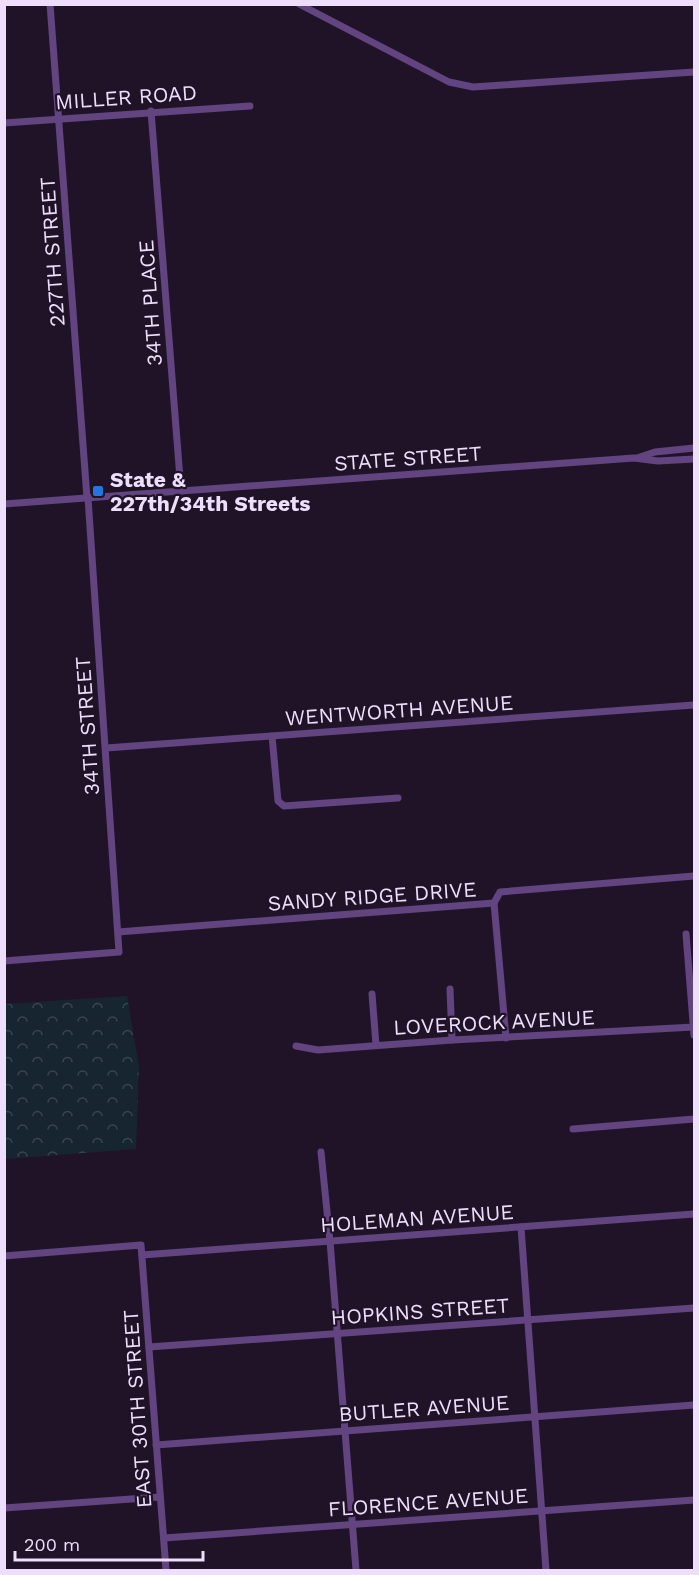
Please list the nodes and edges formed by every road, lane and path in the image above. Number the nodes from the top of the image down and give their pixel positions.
1 (50, 4) edge
2 (299, 4) edge
3 (694, 72) edge
4 (250, 106) dead end
5 (151, 111) junction
6 (59, 118) junction
7 (4, 123) edge
8 (694, 448) edge
9 (634, 458) junction
10 (694, 459) edge
11 (181, 491) junction
12 (88, 498) junction
13 (4, 504) edge
14 (694, 705) edge
15 (272, 736) junction
16 (106, 748) junction
17 (398, 798) dead end
18 (694, 876) edge
19 (494, 903) junction
20 (118, 932) junction
21 (686, 934) dead end
22 (4, 960) edge
23 (450, 988) dead end
24 (372, 994) dead end
25 (694, 1027) edge
26 (694, 1035) edge
27 (506, 1038) junction
28 (452, 1040) junction
29 (376, 1045) junction
30 (296, 1046) dead end
31 (694, 1119) edge
32 (573, 1129) dead end
33 (321, 1152) dead end
34 (694, 1214) edge
35 (521, 1227) junction
36 (330, 1241) junction
37 (142, 1255) junction
38 (4, 1256) edge
39 (694, 1308) edge
40 (528, 1320) junction
41 (338, 1334) junction
42 (149, 1347) junction
43 (694, 1405) edge
44 (535, 1417) junction
45 (345, 1431) junction
46 (156, 1445) junction
47 (160, 1497) junction
48 (694, 1500) edge
49 (4, 1508) edge
50 (542, 1511) junction
51 (352, 1524) junction
52 (164, 1538) junction
53 (166, 1570) edge
54 (356, 1570) edge
55 (546, 1570) edge

1 - 6 street, 227TH STREET
2 - 3 street
4 - 5 street, MILLER ROAD
5 - 6 street, MILLER ROAD
5 - 11 street, 34TH PLACE
6 - 7 street, MILLER ROAD
6 - 12 street, 227TH STREET
8 - 9 street, STATE STREET
9 - 10 street, STATE STREET
9 - 11 street, STATE STREET
11 - 12 street, STATE STREET
12 - 13 street, STATE STREET
12 - 16 street, 34TH STREET
14 - 15 street, WENTWORTH AVENUE
15 - 16 street, WENTWORTH AVENUE
15 - 17 street
16 - 20 street, 34TH STREET
18 - 19 street, SANDY RIDGE DRIVE
19 - 20 street, SANDY RIDGE DRIVE
19 - 27 street
20 - 22 street, 34TH STREET
21 - 25 street
23 - 28 street
24 - 29 street
25 - 26 street
25 - 27 street, LOVEROCK AVENUE
27 - 28 street, LOVEROCK AVENUE
28 - 29 street, LOVEROCK AVENUE
29 - 30 street, LOVEROCK AVENUE
31 - 32 street
33 - 36 street
34 - 35 street, HOLEMAN AVENUE
35 - 36 street, HOLEMAN AVENUE
35 - 40 street
36 - 37 street, HOLEMAN AVENUE
36 - 41 street
37 - 38 street, EAST 30TH STREET
37 - 42 street, EAST 30TH STREET
39 - 40 street, HOPKINS STREET
40 - 41 street, HOPKINS STREET
40 - 44 street
41 - 42 street, HOPKINS STREET
41 - 45 street
42 - 46 street, EAST 30TH STREET
43 - 44 street, BUTLER AVENUE
44 - 45 street, BUTLER AVENUE
44 - 50 street
45 - 46 street, BUTLER AVENUE
45 - 51 street
46 - 47 street, EAST 30TH STREET
47 - 49 street
47 - 52 street, EAST 30TH STREET
48 - 50 street, FLORENCE AVENUE
50 - 51 street, FLORENCE AVENUE
50 - 55 street
51 - 52 street, FLORENCE AVENUE
51 - 54 street
52 - 53 street, EAST 30TH STREET

